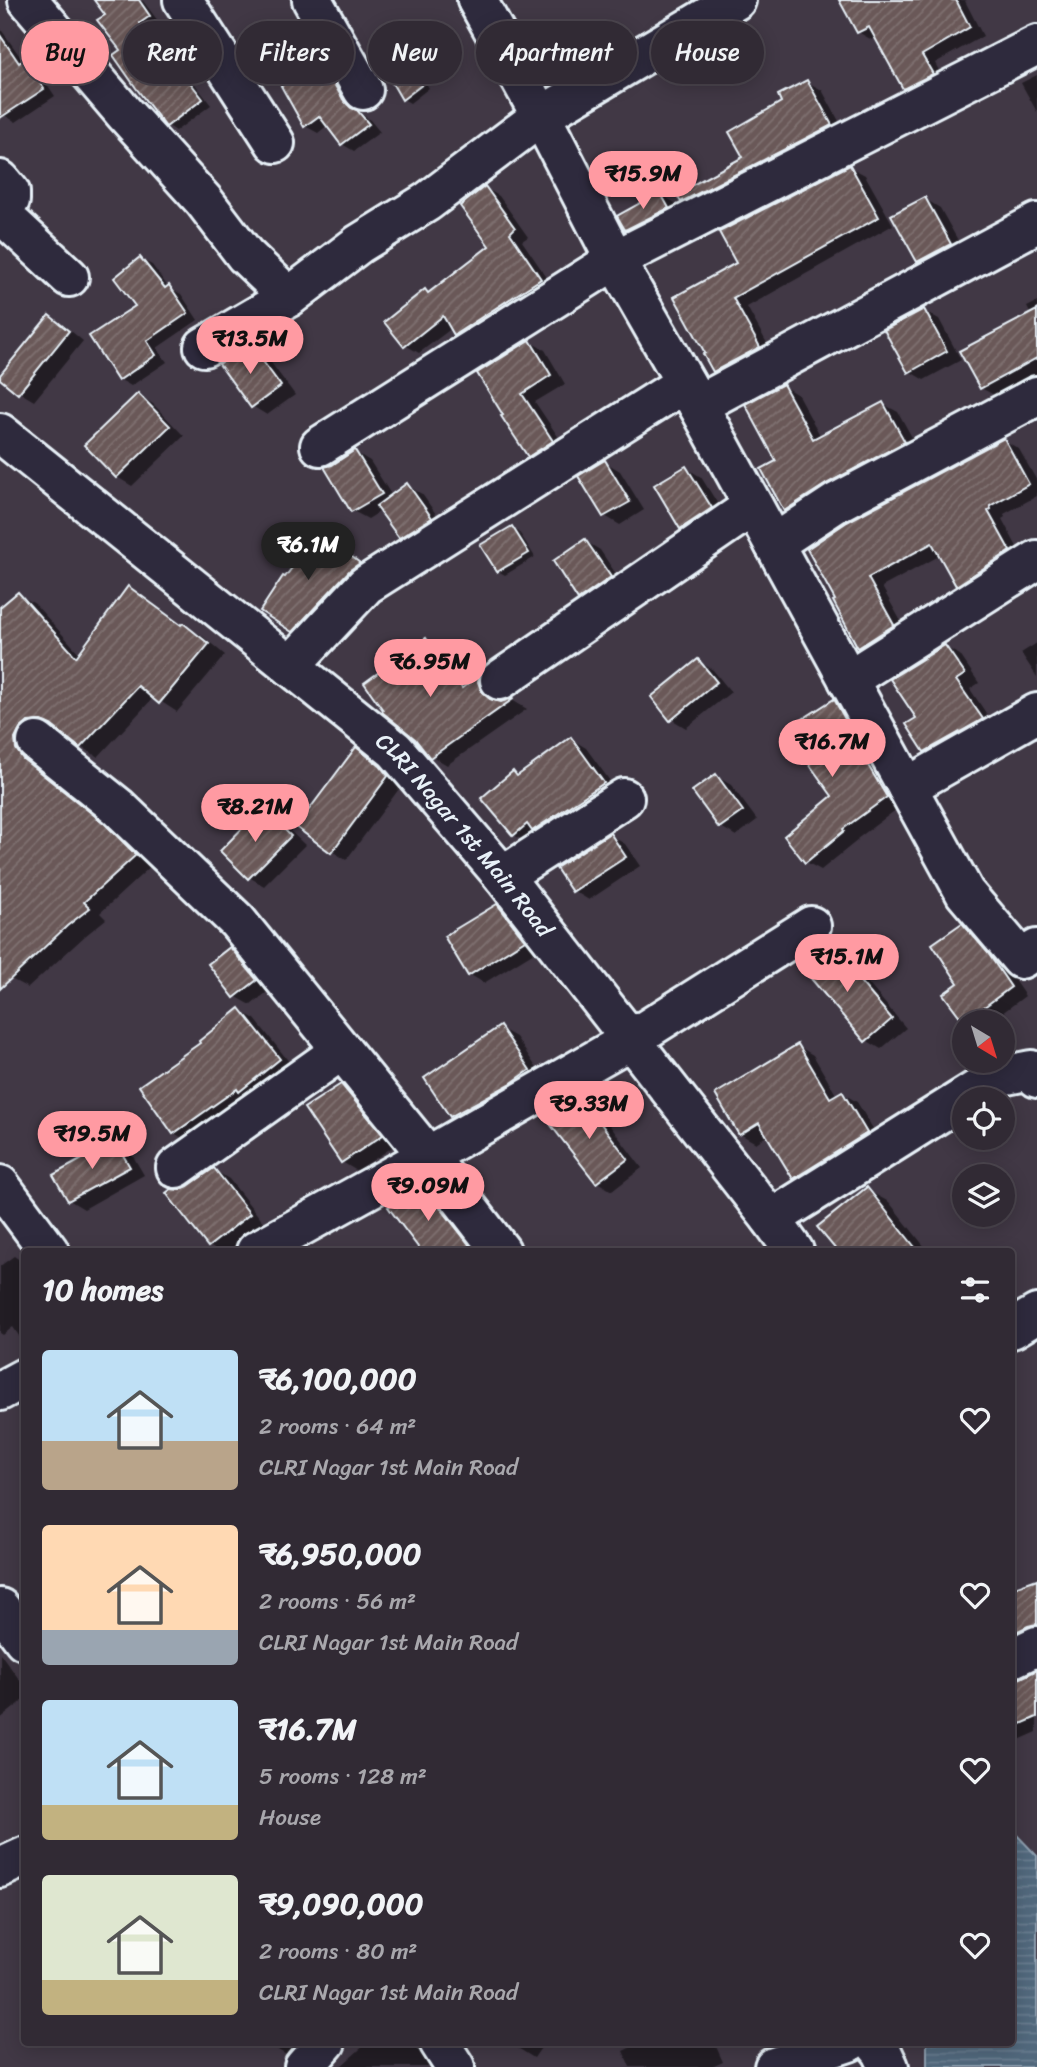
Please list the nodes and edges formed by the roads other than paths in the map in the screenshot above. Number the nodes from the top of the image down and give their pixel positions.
1 (29, 0) edge
2 (183, 0) edge
3 (312, 0) edge
4 (477, 0) edge
5 (736, 0) edge
6 (1037, 45) edge
7 (363, 90) dead end
8 (541, 116) junction
9 (275, 143) dead end
10 (0, 180) edge
11 (0, 212) edge
12 (1037, 223) edge
13 (615, 260) junction
14 (69, 277) dead end
15 (289, 297) junction
16 (204, 347) dead end
17 (692, 394) junction
18 (1037, 396) edge
19 (0, 433) edge
20 (320, 446) dead end
21 (753, 506) junction
22 (774, 544) junction
23 (1037, 560) edge
24 (290, 666) junction
25 (500, 680) dead end
26 (848, 680) junction
27 (1037, 713) edge
28 (37, 742) dead end
29 (907, 787) junction
30 (624, 798) dead end
31 (503, 876) junction
32 (811, 926) dead end
33 (1037, 949) edge
34 (630, 1040) junction
35 (342, 1050) junction
36 (1037, 1078) edge
37 (428, 1156) junction
38 (176, 1168) dead end
39 (0, 1185) edge
40 (771, 1219) junction
41 (47, 1248) edge
42 (261, 1248) edge
43 (499, 1248) edge
44 (792, 1248) edge
45 (1037, 1314) edge
46 (1015, 1327) edge
47 (21, 1380) edge
48 (0, 1391) edge
49 (0, 1608) edge
50 (21, 1636) edge
51 (1037, 1647) edge
52 (1015, 1657) edge
53 (21, 1858) edge
54 (0, 1868) edge
55 (322, 2046) edge
56 (442, 2046) edge
57 (837, 2046) edge
58 (878, 2046) edge
59 (304, 2067) edge
60 (455, 2067) edge
61 (774, 2067) edge
62 (888, 2067) edge

1 - 15 street
2 - 9 street
3 - 7 street
4 - 8 street
5 - 8 street
6 - 13 street
8 - 13 street
8 - 15 street
10 - 11 street
11 - 14 street
12 - 17 street
13 - 17 street
13 - 20 street
15 - 16 street
17 - 21 street
17 - 24 street
18 - 22 street
19 - 24 street, CLRI Nagar 1st Main Road
21 - 22 street
21 - 25 street
22 - 26 street
23 - 26 street
24 - 31 street, CLRI Nagar 1st Main Road
26 - 29 street
27 - 29 street
28 - 35 street
29 - 33 street
30 - 31 street
31 - 34 street, CLRI Nagar 1st Main Road
32 - 34 street
34 - 37 street
34 - 40 street, CLRI Nagar 1st Main Road
35 - 37 street
35 - 38 street
36 - 40 street
37 - 42 street
37 - 43 street
39 - 41 street
40 - 44 street, CLRI Nagar 1st Main Road
45 - 46 street
47 - 48 street
49 - 50 street
51 - 52 street
53 - 54 street
55 - 59 street
56 - 60 street
57 - 61 street
58 - 62 street

